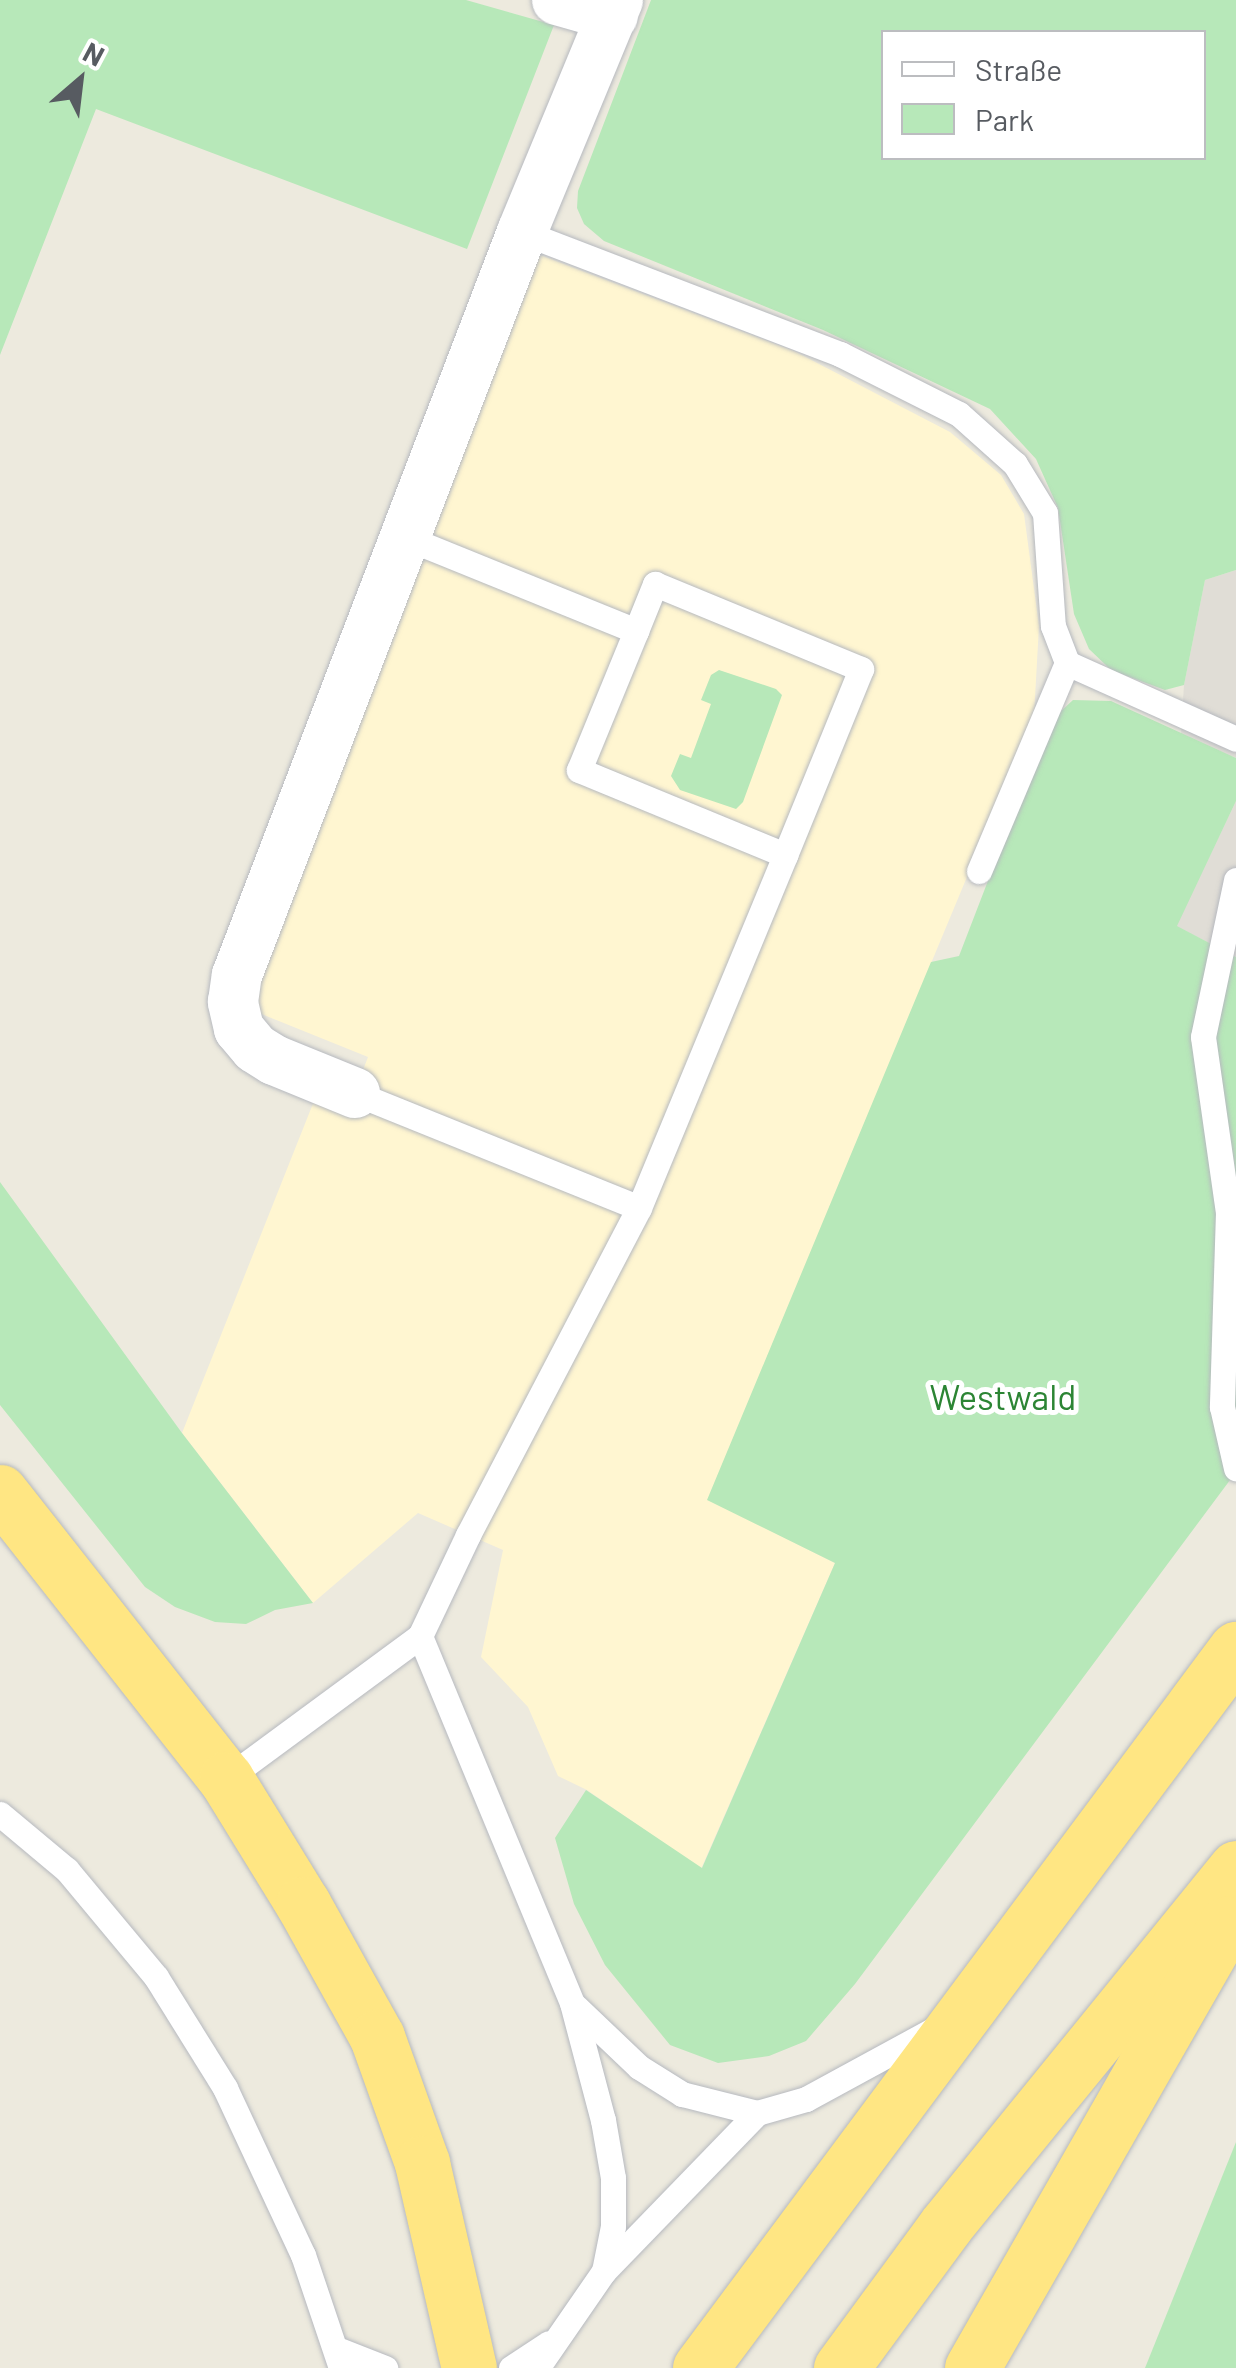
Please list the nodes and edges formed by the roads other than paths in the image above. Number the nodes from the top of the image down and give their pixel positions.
1 (558, 0) edge
2 (616, 8) edge
3 (522, 232) junction
4 (405, 537) junction
5 (636, 631) junction
6 (1067, 662) junction
7 (1236, 739) edge
8 (785, 855) junction
9 (979, 872) dead end
10 (1236, 880) edge
11 (355, 1093) joint
12 (639, 1208) junction
13 (1236, 1468) edge
14 (0, 1492) edge
15 (420, 1636) junction
16 (1236, 1649) edge
17 (226, 1779) junction
18 (0, 1814) edge
19 (1236, 1868) edge
20 (1236, 1907) edge
21 (572, 2003) junction
22 (967, 2011) junction
23 (757, 2113) junction
24 (604, 2271) junction
25 (558, 2337) junction
26 (339, 2358) edge
27 (385, 2368) edge
28 (469, 2368) edge
29 (511, 2368) edge
30 (536, 2368) edge
31 (700, 2368) edge
32 (841, 2368) edge
33 (972, 2368) edge

1 - 2 street
2 - 3 street
3 - 4 street
3 - 6 lane
4 - 5 lane
4 - 11 street
5 - 8 lane
5 - 8 lane
6 - 7 lane
6 - 9 lane
8 - 12 lane
10 - 13 lane
11 - 12 lane
12 - 15 lane
14 - 17 highway
15 - 17 lane
15 - 21 lane
16 - 22 highway
17 - 28 highway
18 - 26 lane
19 - 32 highway
20 - 33 highway
21 - 23 lane
21 - 24 lane
22 - 23 lane
22 - 31 highway
23 - 24 lane
24 - 25 lane
25 - 29 lane
25 - 30 lane
26 - 27 lane

